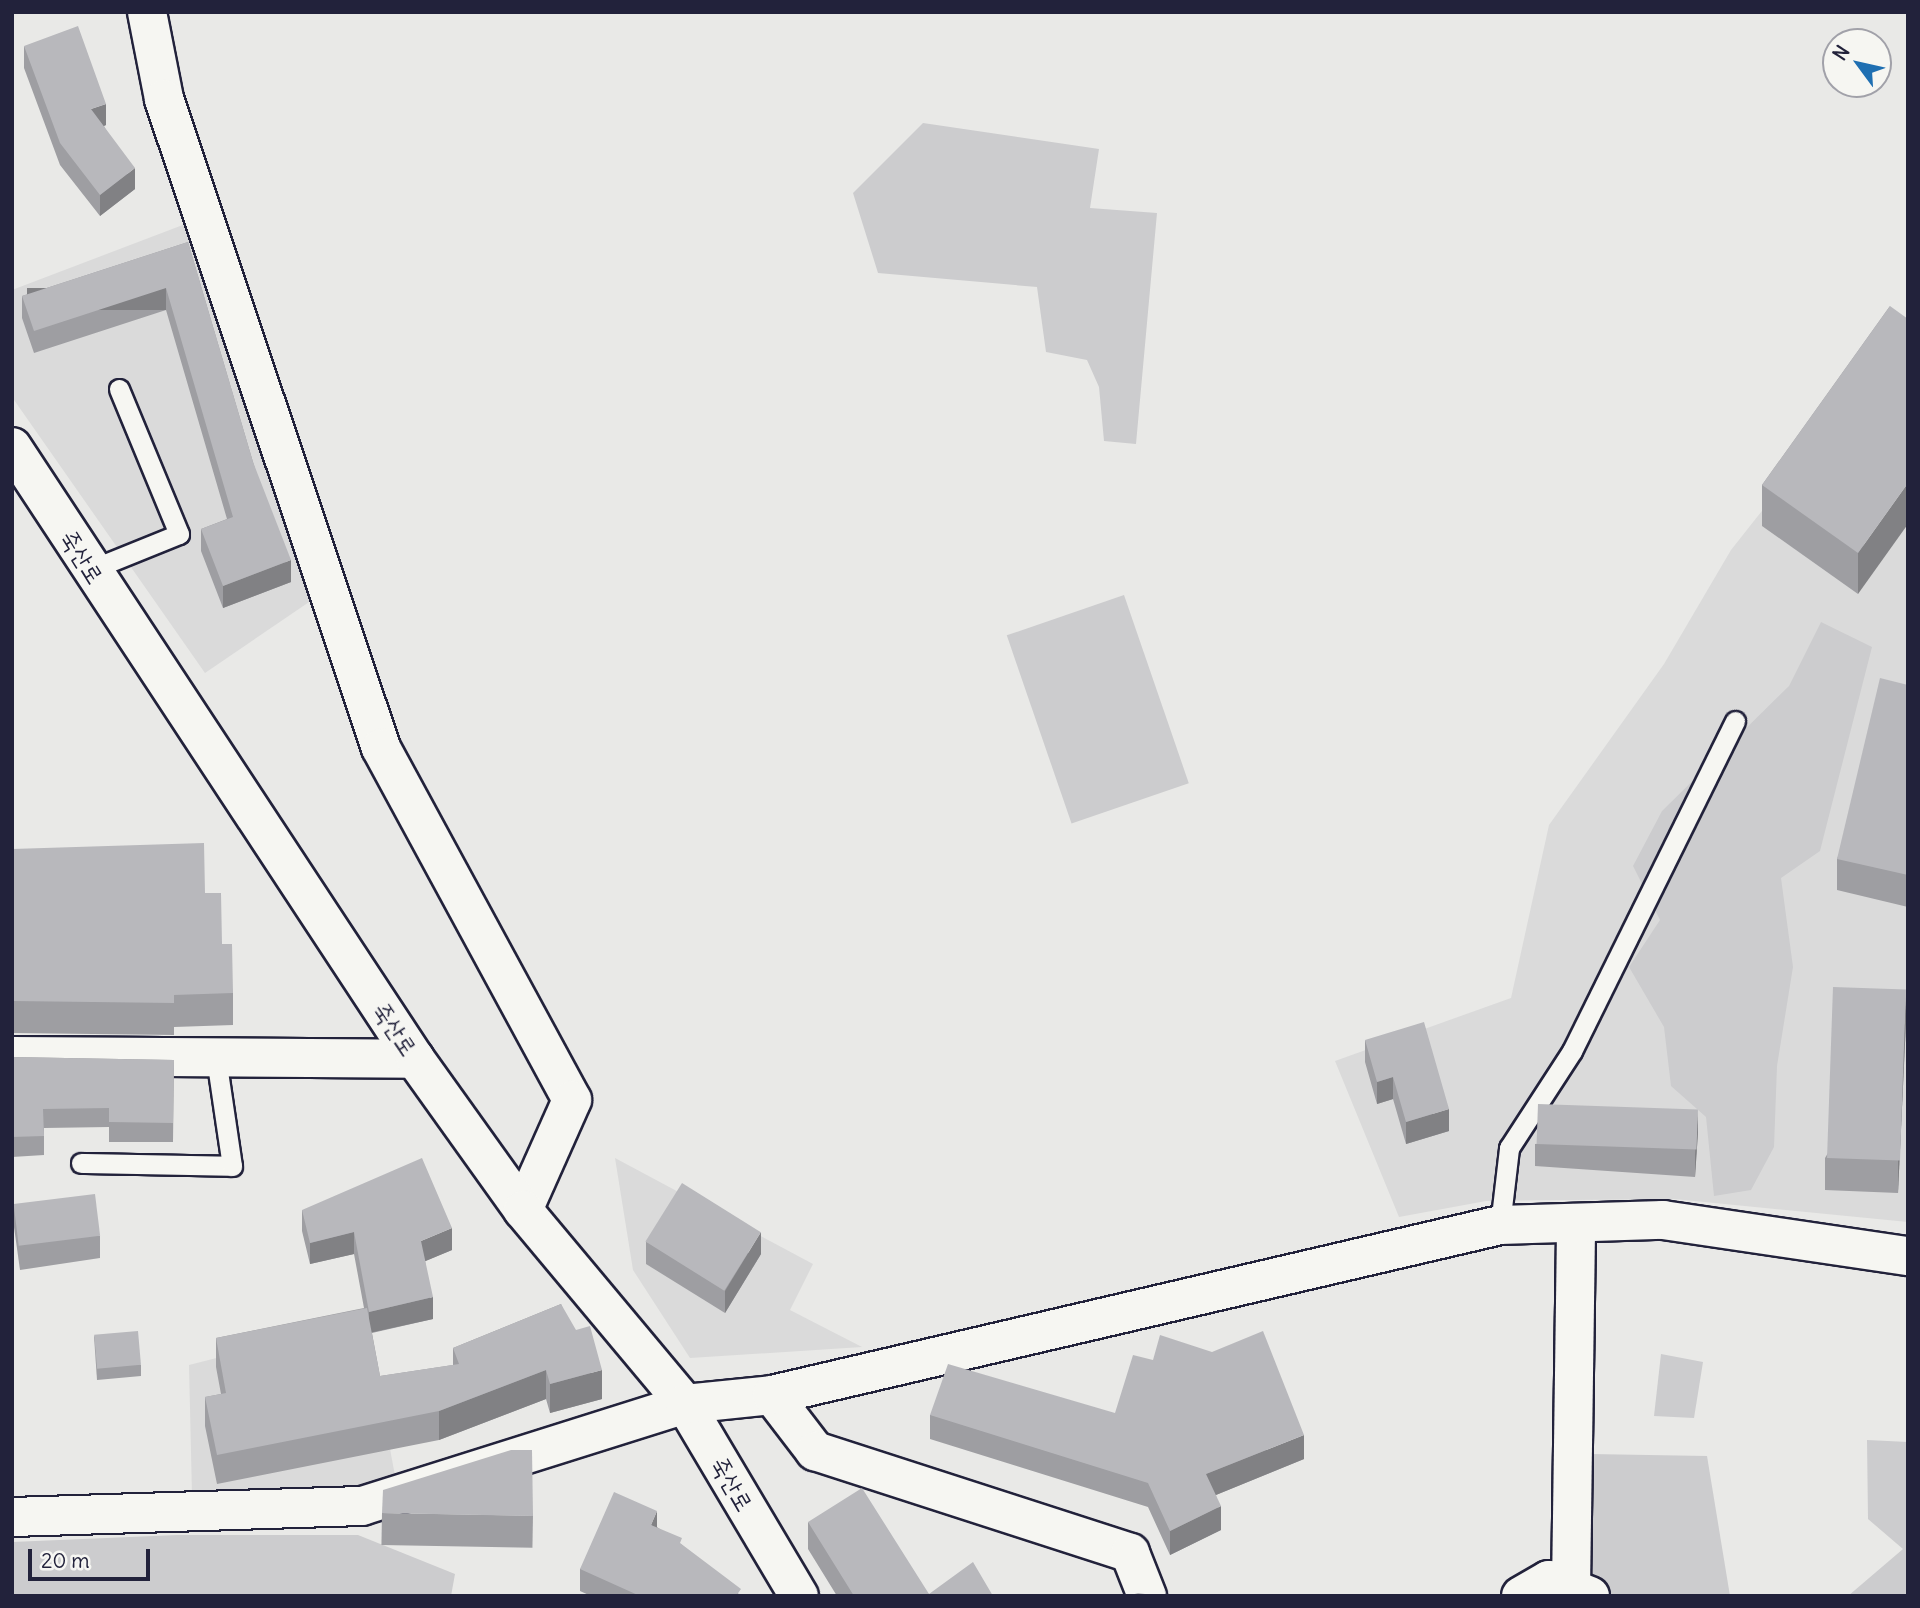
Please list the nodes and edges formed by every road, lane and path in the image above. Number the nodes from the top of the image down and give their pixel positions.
1 (146, 12) edge
2 (119, 390) dead end
3 (12, 446) edge
4 (90, 570) junction
5 (1735, 721) dead end
6 (12, 1056) edge
7 (216, 1058) junction
8 (415, 1059) junction
9 (81, 1163) dead end
10 (523, 1210) junction
11 (1576, 1223) junction
12 (1500, 1226) junction
13 (1908, 1256) edge
14 (772, 1395) junction
15 (685, 1404) junction
16 (12, 1517) edge
17 (1580, 1592) edge
18 (799, 1596) edge
19 (1147, 1596) edge
20 (1521, 1596) edge

1 - 10 street
2 - 4 lane
3 - 4 street, 죽산로
4 - 8 street, 죽산로
5 - 12 lane
6 - 7 street
7 - 8 street
7 - 9 lane
8 - 10 street, 죽산로
10 - 15 street, 죽산로
11 - 12 street
11 - 13 street
11 - 17 street
12 - 14 street
14 - 15 street
14 - 19 street
15 - 16 street
15 - 18 street, 죽산로
17 - 20 street

